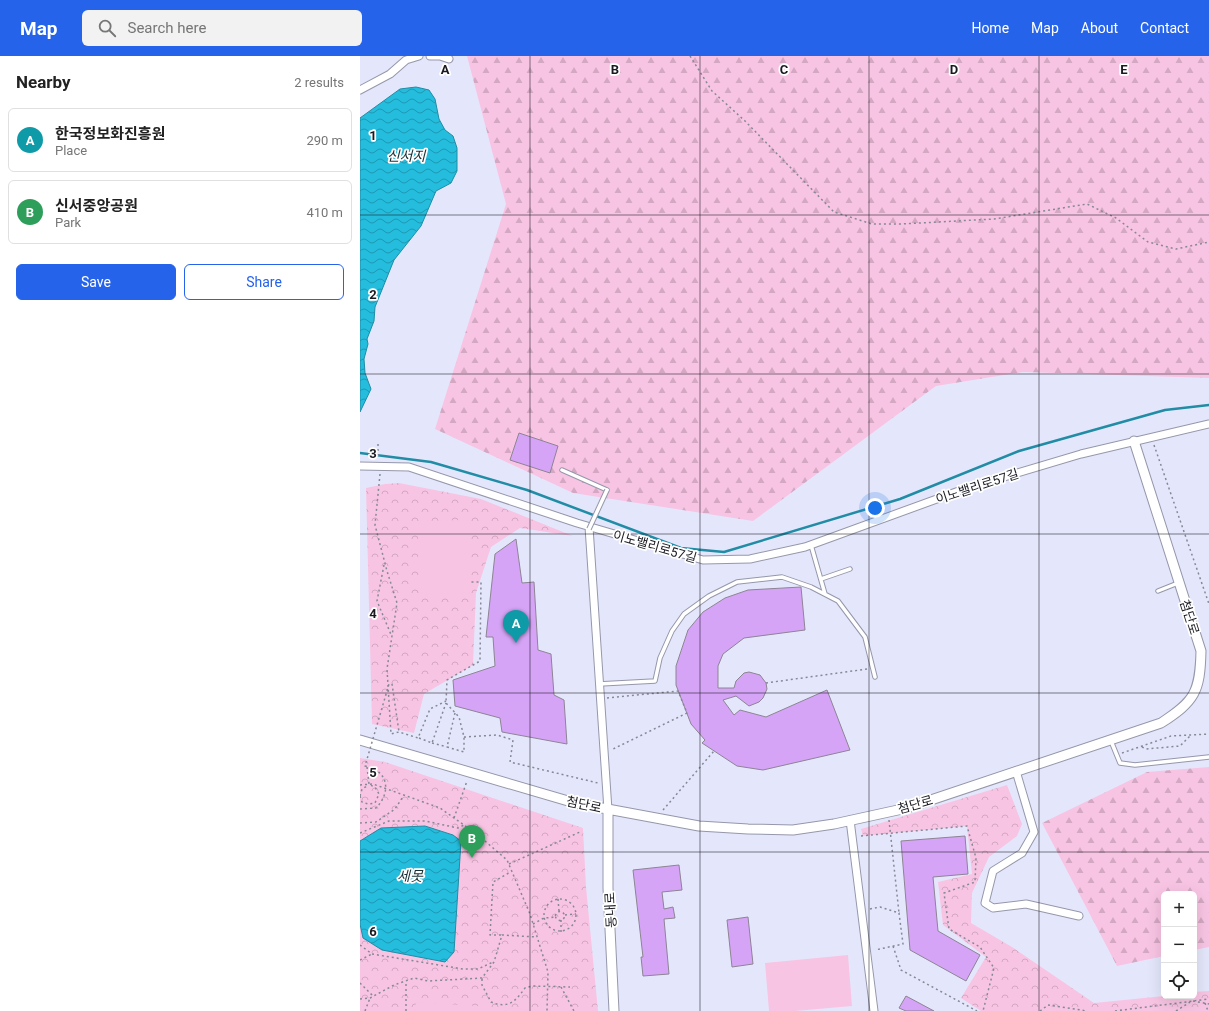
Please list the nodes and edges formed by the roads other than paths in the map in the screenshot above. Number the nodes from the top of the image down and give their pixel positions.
1 (419, 56) edge
2 (430, 56) edge
3 (449, 59) dead end
4 (360, 90) edge
5 (1209, 424) edge
6 (1134, 441) junction
7 (360, 466) edge
8 (562, 470) dead end
9 (589, 528) junction
10 (811, 545) junction
11 (850, 569) dead end
12 (821, 579) junction
13 (1179, 583) junction
14 (1158, 591) dead end
15 (825, 594) junction
16 (875, 678) dead end
17 (599, 684) junction
18 (360, 740) edge
19 (1110, 740) junction
20 (1209, 757) edge
21 (1016, 771) junction
22 (608, 810) junction
23 (850, 820) junction
24 (1079, 916) dead end
25 (614, 1011) edge
26 (874, 1011) edge

1 - 4 street
2 - 3 street
5 - 6 street, 이노밸리로57길
6 - 10 street, 이노밸리로57길
6 - 13 street, 첨단로
7 - 9 street, 이노밸리로57길
8 - 9 lane, bridge
9 - 10 street, 이노밸리로57길
9 - 17 street
10 - 12 lane
11 - 12 lane
12 - 15 lane
13 - 14 lane
13 - 19 street, 첨단로
15 - 16 lane
15 - 17 lane
17 - 22 street
18 - 22 street, 첨단로
19 - 20 lane
19 - 21 street, 첨단로
21 - 23 street, 첨단로
21 - 24 street
22 - 23 street, 첨단로
22 - 25 street, 동내로
23 - 26 street

